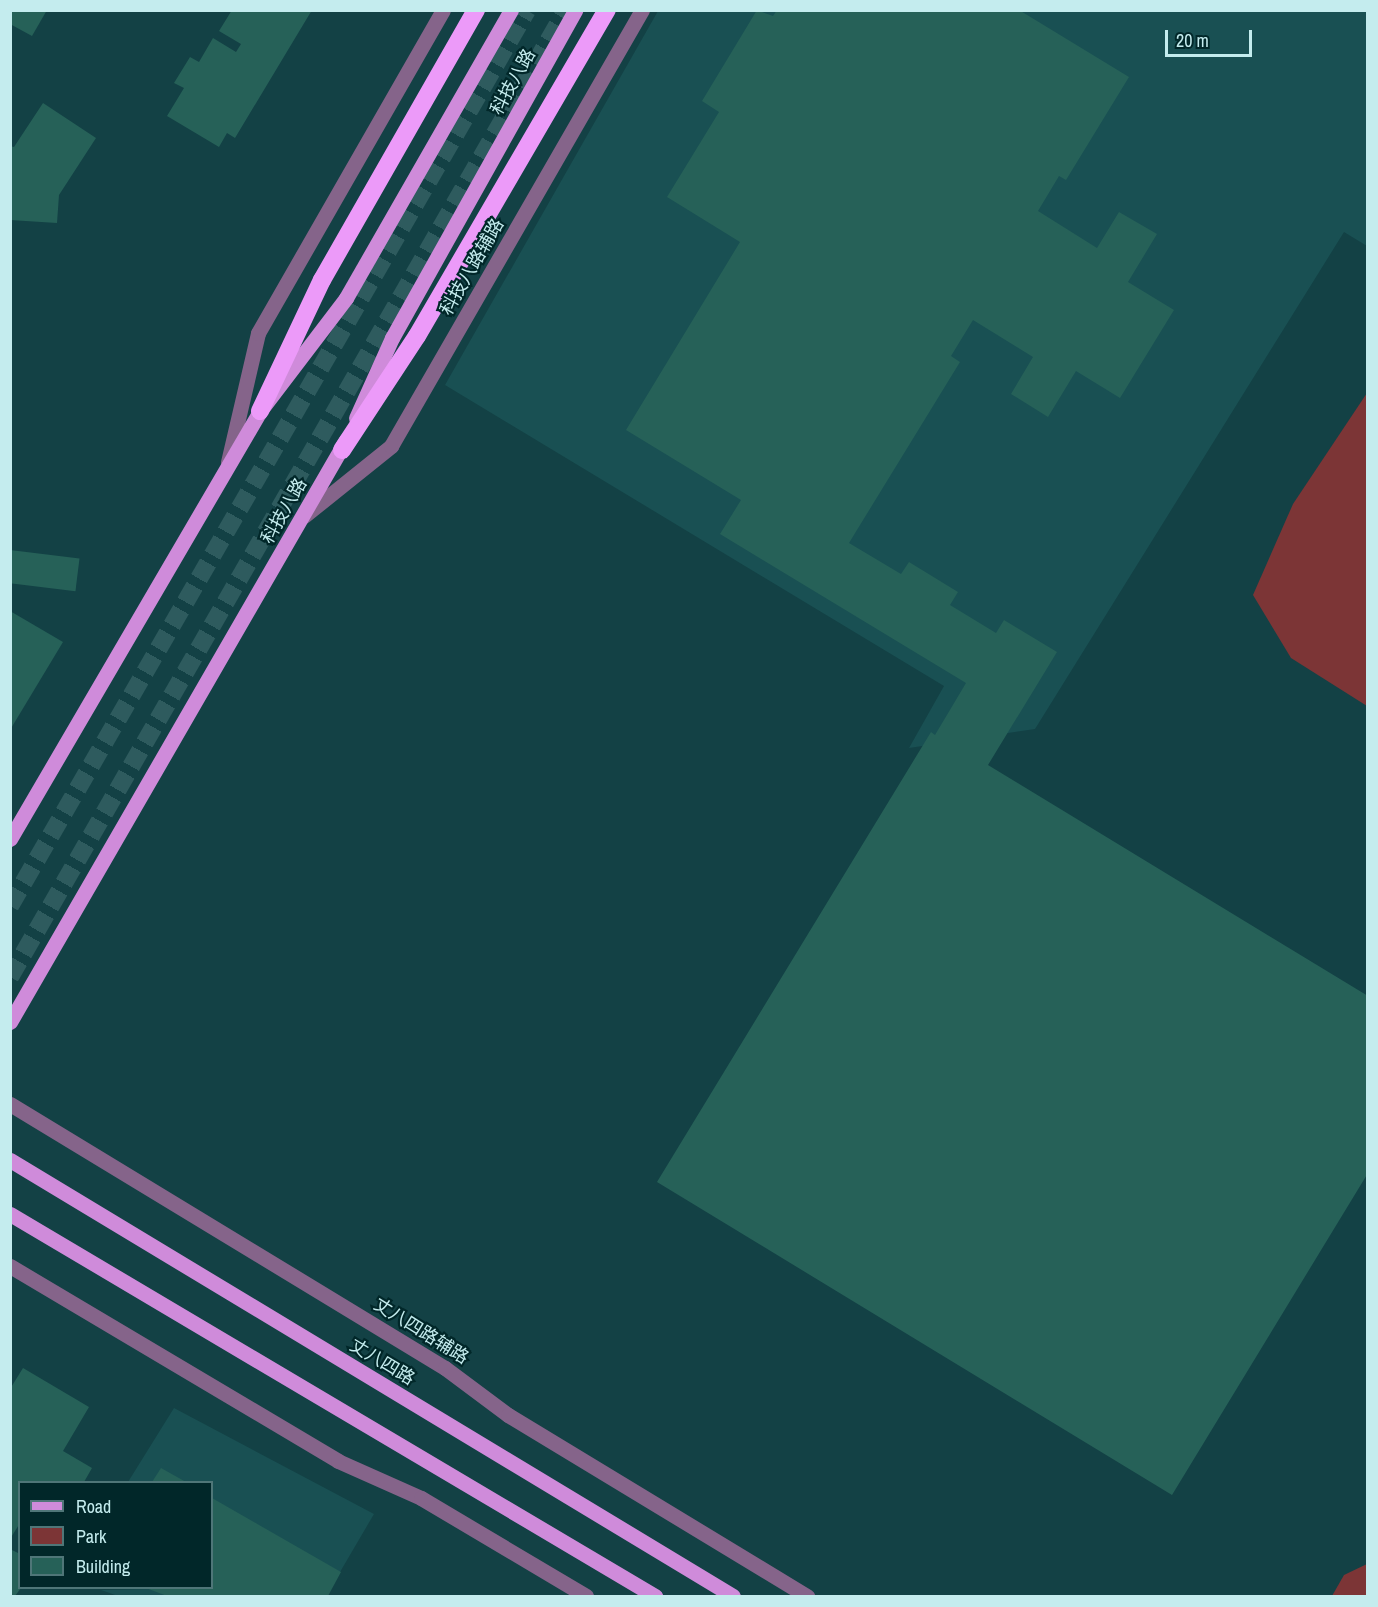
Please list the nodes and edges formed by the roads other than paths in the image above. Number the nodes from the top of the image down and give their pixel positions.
1 (443, 10) edge
2 (476, 10) edge
3 (511, 10) edge
4 (575, 10) edge
5 (606, 10) edge
6 (642, 10) edge
7 (260, 411) junction
8 (342, 450) junction
9 (227, 466) junction
10 (304, 516) junction
11 (10, 840) edge
12 (10, 1022) edge
13 (10, 1104) edge
14 (10, 1160) edge
15 (10, 1214) edge
16 (10, 1266) edge
17 (586, 1596) edge
18 (655, 1596) edge
19 (733, 1596) edge
20 (807, 1596) edge

1 - 9 street
2 - 7 highway
3 - 7 main road, 科技八路
4 - 8 main road, 科技八路
5 - 8 highway
6 - 10 street, 科技八路辅路
7 - 9 main road, 科技八路
8 - 10 main road, 科技八路
9 - 11 main road, 科技八路
10 - 12 main road, 科技八路
13 - 20 street, 丈八四路辅路
14 - 19 main road, 丈八四路
15 - 18 main road
16 - 17 street

